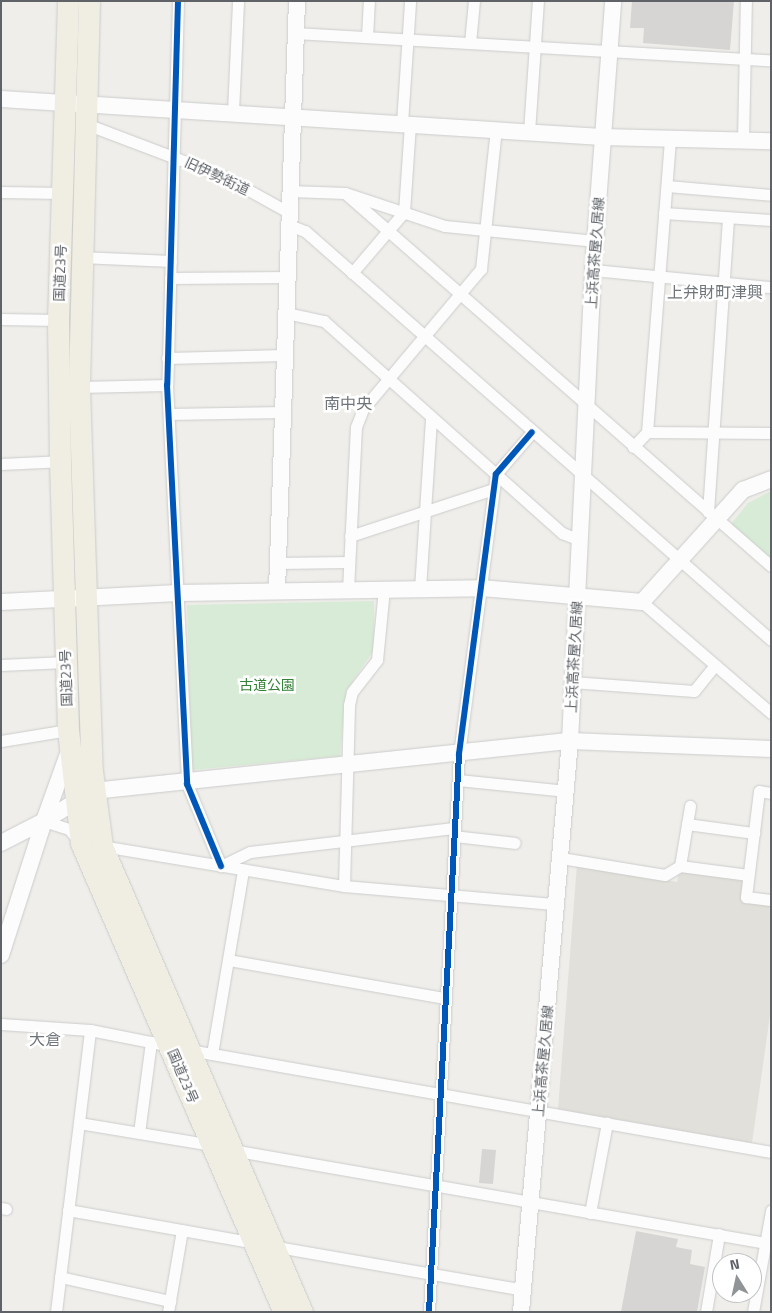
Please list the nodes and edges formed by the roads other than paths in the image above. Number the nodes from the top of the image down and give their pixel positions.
1 (68, 1) edge
2 (89, 1) edge
3 (178, 1) edge
4 (238, 1) edge
5 (297, 1) edge
6 (369, 1) edge
7 (410, 1) edge
8 (474, 1) edge
9 (538, 1) edge
10 (613, 1) edge
11 (746, 1) edge
12 (296, 33) junction
13 (367, 37) junction
14 (408, 40) junction
15 (470, 43) junction
16 (535, 46) junction
17 (609, 51) junction
18 (745, 59) junction
19 (771, 60) edge
20 (1, 99) edge
21 (76, 102) junction
22 (174, 108) junction
23 (233, 112) junction
24 (294, 116) junction
25 (406, 123) junction
26 (86, 124) junction
27 (496, 129) junction
28 (529, 132) junction
29 (602, 137) junction
30 (670, 139) junction
31 (743, 140) junction
32 (771, 141) edge
33 (175, 157) junction
34 (666, 186) junction
35 (290, 191) junction
36 (1, 192) edge
37 (63, 193) junction
38 (345, 193) junction
39 (771, 195) edge
40 (404, 212) junction
41 (664, 213) junction
42 (728, 218) junction
43 (290, 219) junction
44 (771, 220) edge
45 (487, 230) junction
46 (390, 231) junction
47 (596, 241) junction
48 (80, 257) junction
49 (171, 261) junction
50 (594, 270) junction
51 (352, 273) junction
52 (287, 276) junction
53 (659, 276) junction
54 (170, 278) junction
55 (724, 282) junction
56 (771, 287) edge
57 (461, 296) junction
58 (286, 313) junction
59 (1, 319) edge
60 (58, 320) junction
61 (424, 336) junction
62 (285, 355) junction
63 (167, 358) junction
64 (387, 379) junction
65 (167, 384) junction
66 (79, 387) junction
67 (586, 407) junction
68 (283, 412) junction
69 (169, 414) junction
70 (431, 417) junction
71 (532, 432) junction
72 (647, 432) junction
73 (714, 434) junction
74 (771, 434) edge
75 (633, 447) junction
76 (81, 460) junction
77 (60, 461) junction
78 (1, 464) edge
79 (496, 474) junction
80 (583, 476) junction
81 (771, 479) edge
82 (494, 489) junction
83 (425, 509) junction
84 (712, 516) junction
85 (350, 536) junction
86 (580, 540) junction
87 (680, 561) junction
88 (348, 562) junction
89 (278, 563) junction
90 (771, 566) edge
91 (482, 588) junction
92 (384, 589) junction
93 (420, 589) junction
94 (348, 590) junction
95 (277, 591) junction
96 (178, 593) junction
97 (576, 597) junction
98 (85, 598) junction
99 (63, 599) junction
100 (1, 602) edge
101 (642, 602) junction
102 (771, 640) edge
103 (65, 662) junction
104 (1, 665) edge
105 (715, 665) junction
106 (572, 682) junction
107 (771, 713) edge
108 (1, 740) edge
109 (68, 741) junction
110 (570, 741) junction
111 (771, 748) edge
112 (459, 754) junction
113 (349, 765) junction
114 (458, 780) junction
115 (187, 784) junction
116 (93, 791) junction
117 (566, 791) junction
118 (771, 793) edge
119 (74, 799) junction
120 (690, 806) dead end
121 (44, 821) junction
122 (687, 824) junction
123 (454, 832) junction
124 (754, 833) junction
125 (347, 840) junction
126 (1, 842) edge
127 (515, 843) dead end
128 (81, 844) junction
129 (102, 846) junction
130 (561, 858) junction
131 (221, 866) junction
132 (680, 866) junction
133 (243, 870) junction
134 (748, 876) junction
135 (344, 886) junction
136 (450, 893) junction
137 (771, 900) edge
138 (556, 904) junction
139 (1, 955) edge
140 (229, 960) junction
141 (444, 998) junction
142 (1, 1024) edge
143 (90, 1030) junction
144 (169, 1046) junction
145 (212, 1054) junction
146 (440, 1093) junction
147 (539, 1111) junction
148 (79, 1123) junction
149 (607, 1123) junction
150 (139, 1133) junction
151 (212, 1144) junction
152 (232, 1150) junction
153 (771, 1152) edge
154 (435, 1185) junction
155 (531, 1201) junction
156 (68, 1210) junction
157 (771, 1211) edge
158 (590, 1213) junction
159 (182, 1230) junction
160 (719, 1234) junction
161 (768, 1243) edge
162 (264, 1245) junction
163 (431, 1274) junction
164 (60, 1277) junction
165 (523, 1290) junction
166 (169, 1306) edge
167 (56, 1312) edge
168 (284, 1312) edge
169 (302, 1312) edge
170 (430, 1312) edge
171 (521, 1312) edge
172 (706, 1312) edge
173 (753, 1312) edge

1 - 21 highway, 国道23号
2 - 21 highway, 国道23号
3 - 22 street
4 - 23 street
5 - 12 street
6 - 13 street
7 - 14 street
8 - 15 street
9 - 16 street
10 - 17 street, 上浜高茶屋久居線
11 - 18 street
12 - 13 street
12 - 24 street
13 - 14 street
14 - 15 street
14 - 25 street
15 - 16 street
16 - 17 street
16 - 28 street
17 - 18 street
17 - 29 street, 上浜高茶屋久居線
18 - 19 street
18 - 31 street
20 - 21 street
21 - 22 street
21 - 26 highway, 国道23号
21 - 37 highway, 国道23号
22 - 23 street
22 - 33 street
23 - 24 street
24 - 25 street
24 - 35 street
25 - 27 street
25 - 40 street
26 - 33 street, 旧伊勢街道
26 - 48 highway, 国道23号
27 - 28 street
27 - 45 street
28 - 29 street
29 - 30 street
29 - 47 street, 上浜高茶屋久居線
30 - 31 street
30 - 34 street
31 - 32 street
33 - 43 street, 旧伊勢街道
33 - 49 street
34 - 39 street
34 - 41 street
35 - 38 street
35 - 43 street
36 - 37 street
37 - 60 highway, 国道23号
38 - 40 street
38 - 46 street
40 - 45 street
40 - 46 street
41 - 42 street
41 - 53 street
42 - 44 street
42 - 55 street
43 - 51 street, 旧伊勢街道
43 - 52 street
45 - 47 street
45 - 57 street
46 - 51 street
46 - 57 street
47 - 50 street, 上浜高茶屋久居線
48 - 49 street
48 - 66 highway, 国道23号
49 - 54 street
50 - 53 street
50 - 67 street, 上浜高茶屋久居線
51 - 61 street, 旧伊勢街道
52 - 54 street
52 - 58 street
53 - 55 street
53 - 72 street
54 - 63 street
55 - 56 street
55 - 73 street
57 - 61 street
57 - 67 street
58 - 62 street
58 - 64 street
59 - 60 street
60 - 77 highway, 国道23号
61 - 64 street
61 - 71 street, 旧伊勢街道
62 - 63 street
62 - 68 street
63 - 65 street
64 - 70 street
64 - 85 street
65 - 66 street
65 - 69 street
66 - 76 highway, 国道23号
67 - 75 street
67 - 80 street, 上浜高茶屋久居線
68 - 69 street
68 - 89 street
69 - 96 street
70 - 79 street
70 - 83 street
71 - 79 street
71 - 80 street, 旧伊勢街道
72 - 73 street
72 - 75 street
73 - 74 street
73 - 84 street
75 - 84 street
76 - 77 street
76 - 98 highway, 国道23号
77 - 78 street
77 - 99 highway, 国道23号
79 - 82 street
79 - 86 street
80 - 86 street, 上浜高茶屋久居線
80 - 87 street, 旧伊勢街道
81 - 84 street
82 - 83 street
82 - 91 street
83 - 85 street
83 - 93 street
84 - 87 street
84 - 90 street
85 - 88 street
86 - 97 street, 上浜高茶屋久居線
87 - 101 street
87 - 102 street, 旧伊勢街道
88 - 89 street
88 - 94 street
89 - 95 street
91 - 93 street
91 - 97 street
91 - 112 street
92 - 93 street
92 - 94 street
92 - 113 street
94 - 95 street
95 - 96 street
96 - 98 street
96 - 115 street
97 - 101 street
97 - 106 street, 上浜高茶屋久居線
98 - 99 street
98 - 116 highway, 国道23号
99 - 100 street
99 - 103 highway, 国道23号
101 - 105 street
103 - 104 street
103 - 109 highway, 国道23号
105 - 106 street
105 - 107 street
106 - 110 street, 上浜高茶屋久居線
108 - 109 street
109 - 119 highway, 国道23号
109 - 121 street
110 - 111 street
110 - 112 street
110 - 117 street, 上浜高茶屋久居線
112 - 113 street
112 - 114 street
113 - 115 street
113 - 125 street
114 - 117 street
114 - 123 street
115 - 116 street
115 - 131 street
116 - 119 street
116 - 129 highway, 国道23号
117 - 130 street, 上浜高茶屋久居線
118 - 124 street
119 - 121 street
119 - 128 highway, 国道23号
120 - 122 street
121 - 126 street
121 - 128 street
121 - 139 street
122 - 124 street
122 - 132 street
123 - 125 street
123 - 127 street
123 - 136 street
124 - 134 street
125 - 131 street
125 - 135 street
128 - 144 highway, 国道23号
129 - 131 street
129 - 144 highway, 国道23号
130 - 132 street
130 - 138 street, 上浜高茶屋久居線
131 - 133 street
132 - 134 street
133 - 135 street
133 - 140 street
134 - 137 street
135 - 136 street
136 - 138 street
136 - 141 street
138 - 147 street, 上浜高茶屋久居線
140 - 141 street
140 - 145 street
141 - 146 street
142 - 143 street
143 - 144 street
143 - 148 street
144 - 145 street
144 - 150 street
144 - 151 highway, 国道23号
144 - 152 highway, 国道23号
145 - 146 street
146 - 147 street
146 - 154 street
147 - 149 street
147 - 155 street, 上浜高茶屋久居線
148 - 150 street
148 - 156 street
149 - 153 street
149 - 158 street
150 - 151 street
151 - 162 highway, 国道23号
152 - 154 street
152 - 162 highway, 国道23号
154 - 155 street
154 - 163 street
155 - 158 street
155 - 165 street, 上浜高茶屋久居線
156 - 159 street
156 - 164 street
157 - 161 street
158 - 160 street
159 - 162 street
159 - 166 street
160 - 161 street
160 - 172 street
161 - 173 street
162 - 163 street
162 - 168 highway, 国道23号
162 - 169 highway, 国道23号
163 - 165 street
163 - 170 street
164 - 166 street
164 - 167 street
165 - 171 street, 上浜高茶屋久居線

